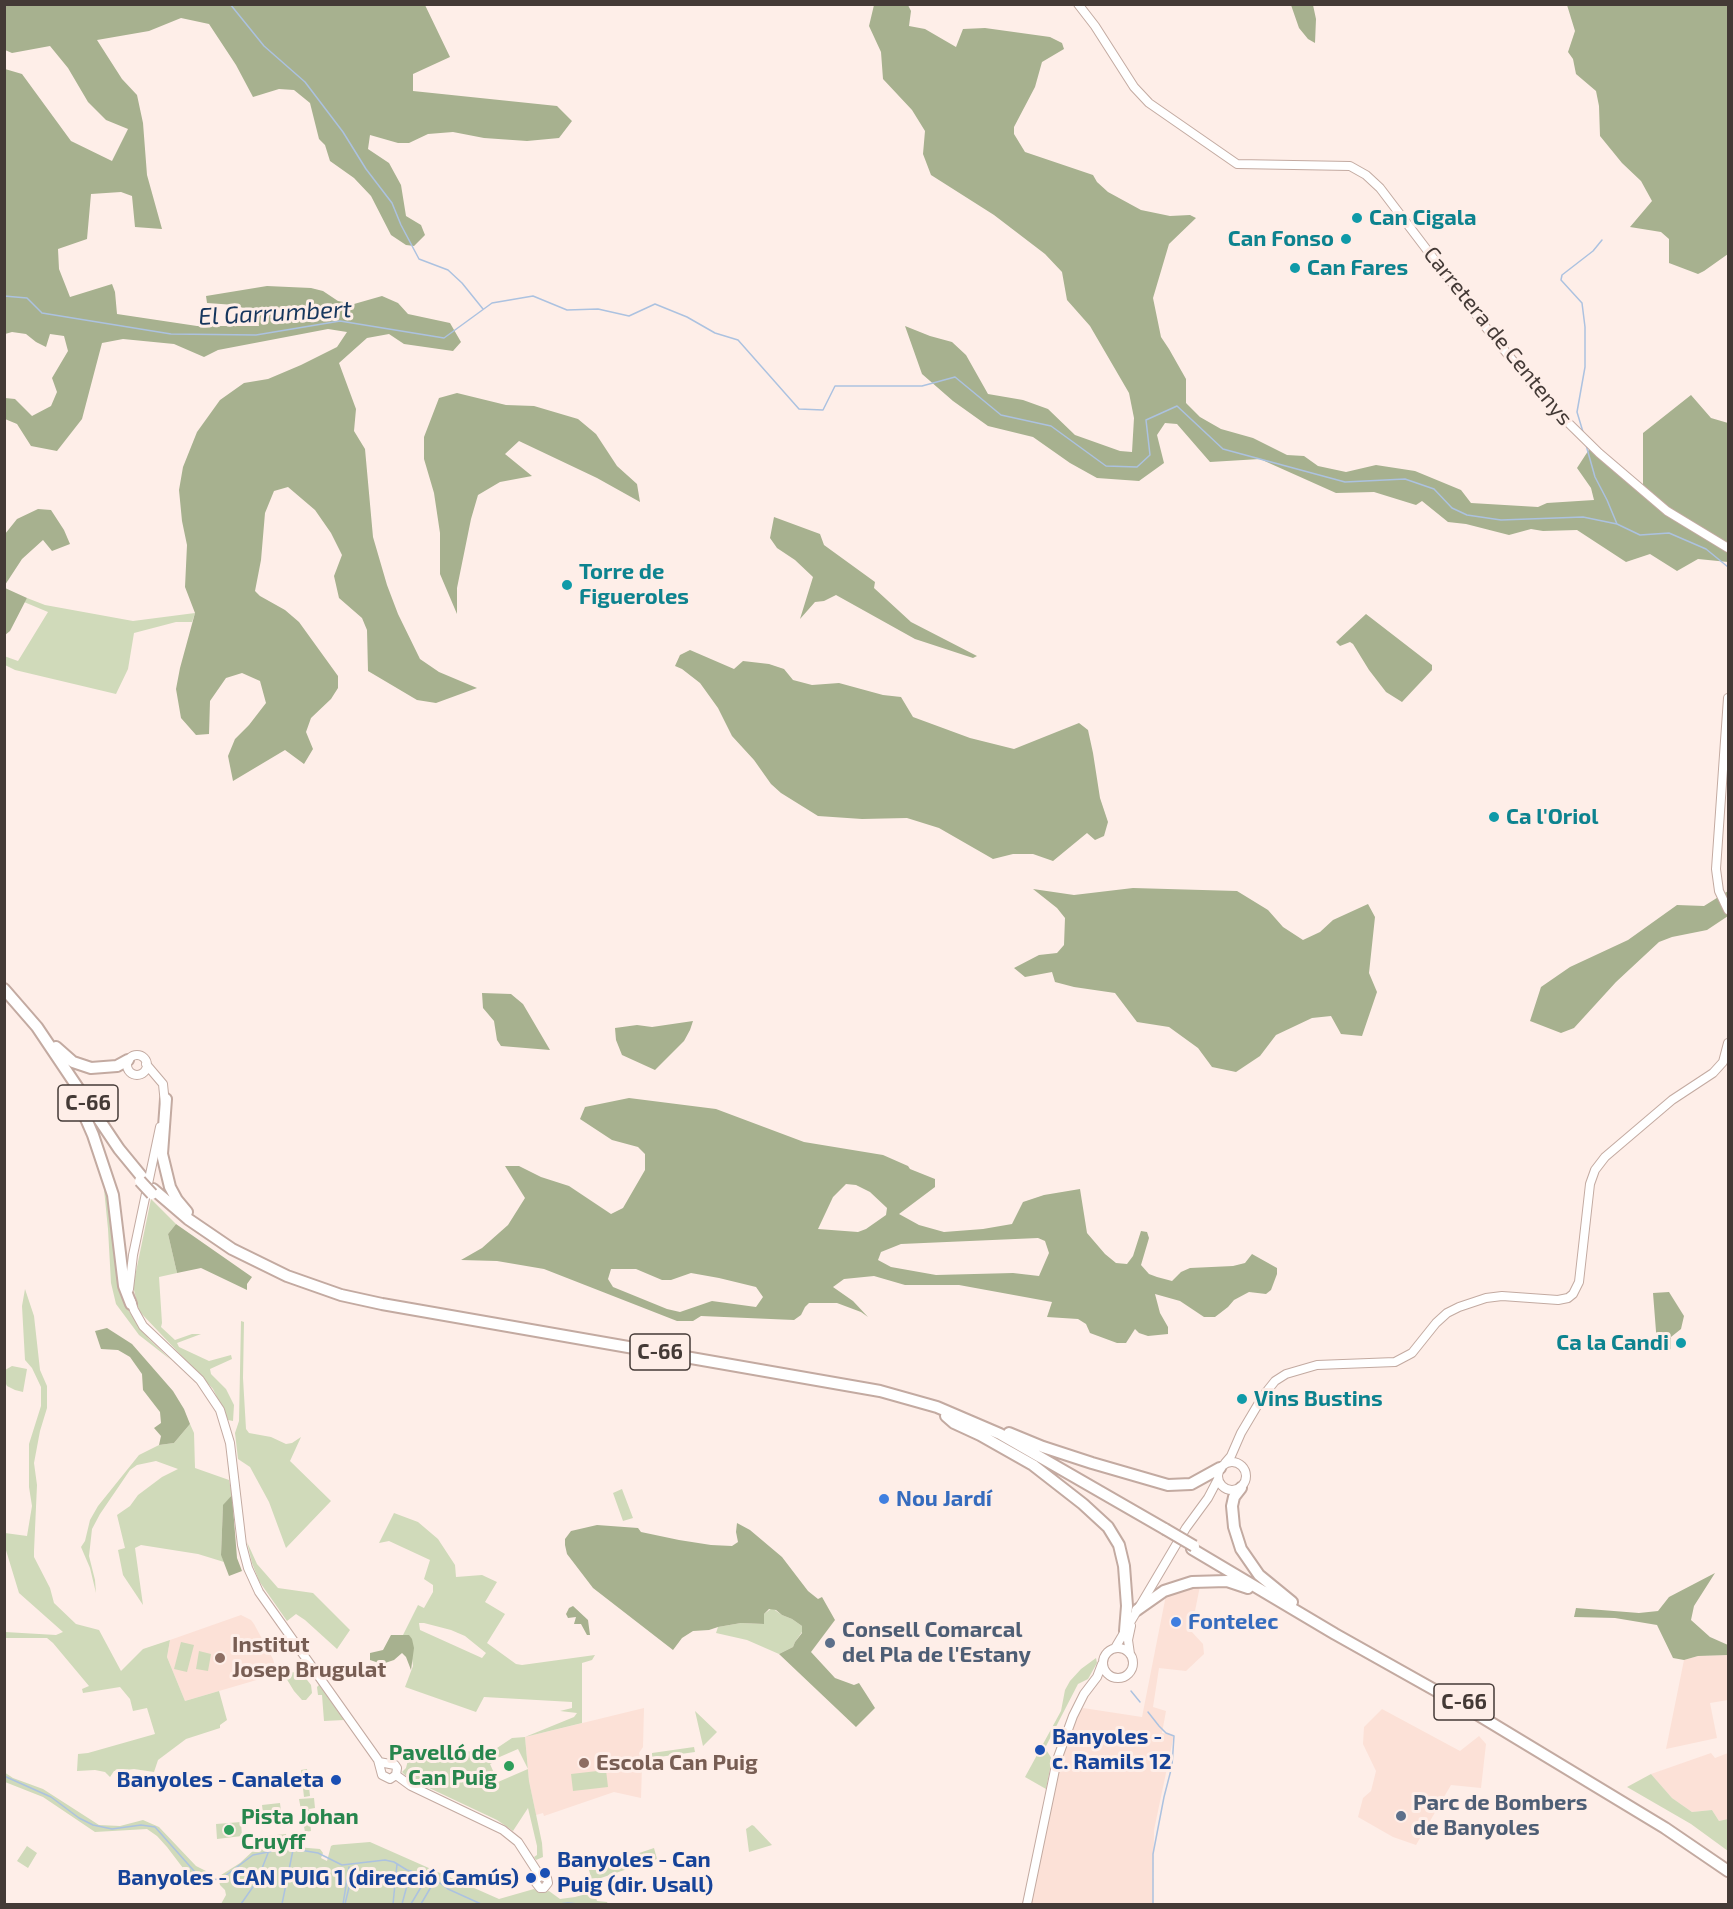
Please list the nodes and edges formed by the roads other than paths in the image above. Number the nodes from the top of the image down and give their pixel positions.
1 (1078, 4) edge
2 (1728, 548) edge
3 (1728, 698) edge
4 (1728, 910) edge
5 (4, 989) edge
6 (4, 997) edge
7 (37, 1028) junction
8 (1728, 1043) edge
9 (128, 1060) junction
10 (146, 1064) junction
11 (142, 1073) junction
12 (155, 1075) junction
13 (73, 1089) junction
14 (166, 1099) junction
15 (141, 1179) junction
16 (153, 1191) junction
17 (208, 1234) junction
18 (131, 1304) junction
19 (948, 1414) junction
20 (1236, 1446) junction
21 (1242, 1466) junction
22 (1221, 1470) junction
23 (1241, 1488) junction
24 (1228, 1490) junction
25 (1208, 1498) junction
26 (1193, 1548) junction
27 (1270, 1596) junction
28 (1292, 1602) junction
29 (1137, 1611) junction
30 (1128, 1627) junction
31 (1115, 1648) junction
32 (1130, 1654) junction
33 (1102, 1664) junction
34 (1112, 1678) junction
35 (1095, 1680) junction
36 (382, 1765) junction
37 (396, 1775) junction
38 (1728, 1865) edge
39 (1728, 1870) edge
40 (540, 1876) dead end
41 (1027, 1905) edge

1 - 2 street, Carretera de Centenys
3 - 4 street
5 - 7 highway, C-66
6 - 13 highway, C-66
7 - 9 highway
7 - 15 highway, C-66
8 - 20 street
9 - 10 street
9 - 11 street
10 - 11 street
10 - 12 street
11 - 12 street
12 - 14 street
13 - 15 highway, C-66
13 - 18 highway
14 - 17 highway
14 - 18 street
15 - 16 highway, C-66, bridge
16 - 17 highway, C-66
16 - 19 highway, C-66
17 - 19 highway, C-66
18 - 36 street
19 - 22 highway
19 - 26 highway, C-66, bridge
19 - 30 highway
20 - 21 street
20 - 22 street
21 - 22 street
21 - 23 street
22 - 24 street
22 - 25 street
23 - 24 street
23 - 28 highway
24 - 25 street
25 - 29 street
26 - 27 highway, C-66
26 - 28 highway, C-66
27 - 29 highway
27 - 39 highway, C-66
28 - 38 highway, C-66
29 - 30 street
30 - 31 street
30 - 32 street
31 - 32 street
31 - 33 street
32 - 34 street
33 - 34 street
33 - 35 street
34 - 35 street
35 - 41 street
36 - 37 street
36 - 37 street
37 - 40 street

